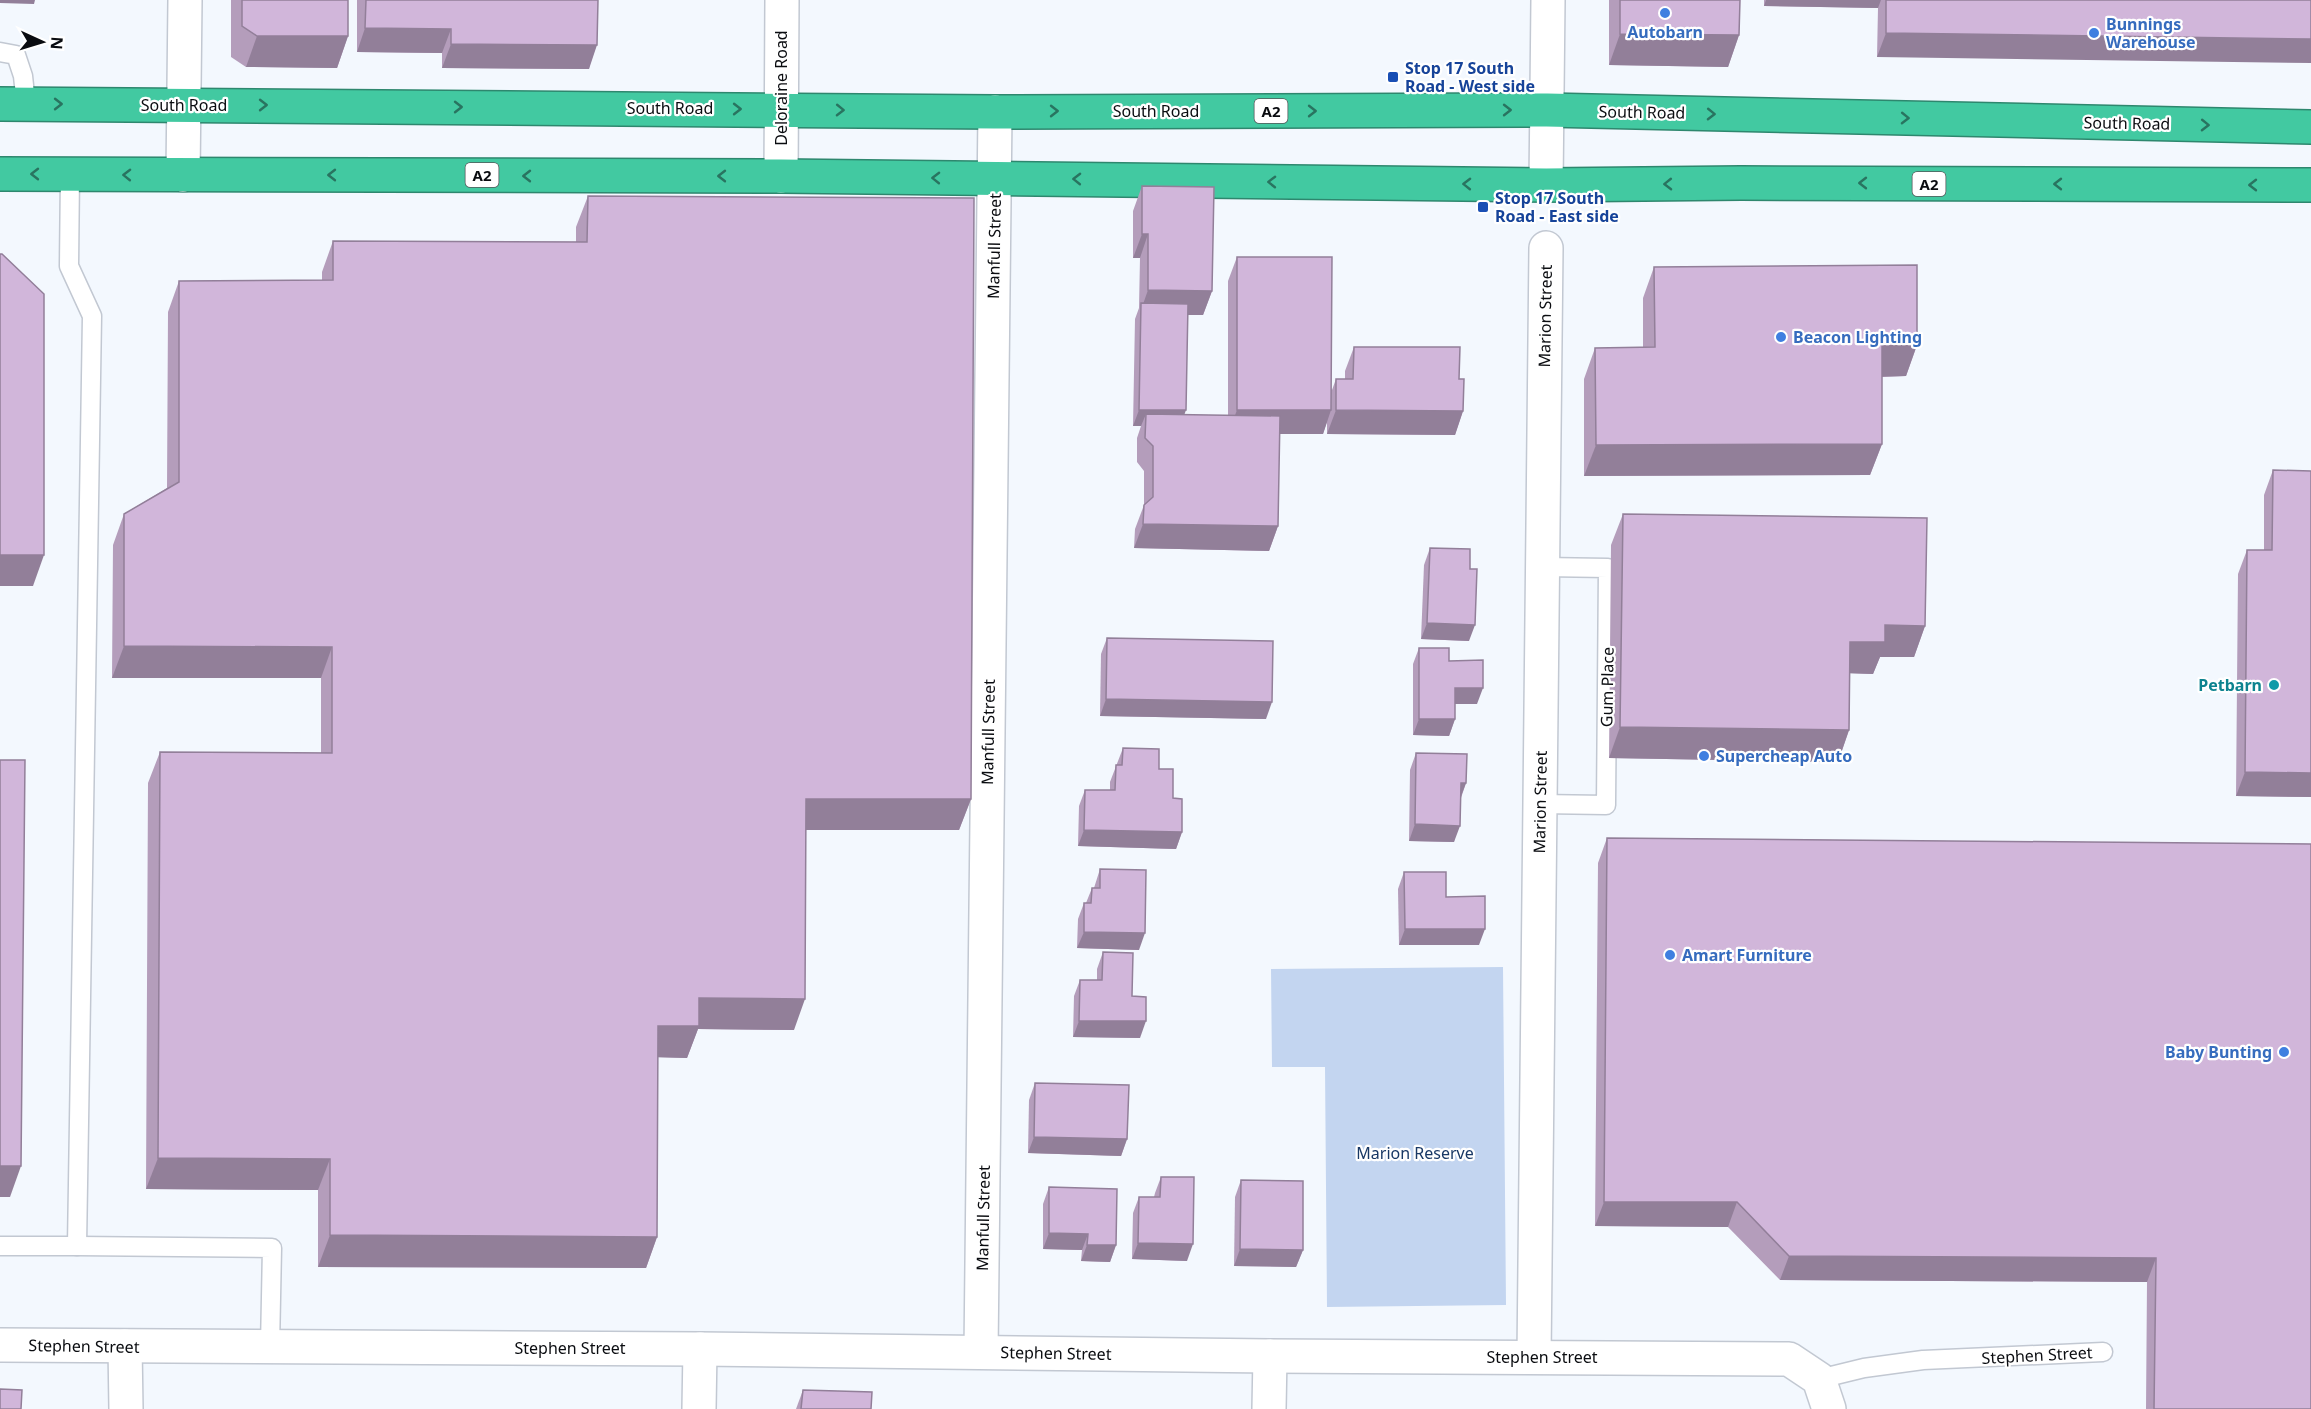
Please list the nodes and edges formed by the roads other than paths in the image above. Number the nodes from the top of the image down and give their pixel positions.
1 (185, 0) edge
2 (782, 0) edge
3 (1548, 0) edge
4 (0, 52) edge
5 (13, 104) edge
6 (184, 104) junction
7 (781, 109) junction
8 (1547, 110) junction
9 (995, 112) junction
10 (2311, 127) edge
11 (0, 174) edge
12 (70, 174) junction
13 (183, 175) junction
14 (781, 176) junction
15 (995, 178) junction
16 (1546, 185) junction
17 (2311, 185) edge
18 (1546, 248) dead end
19 (1543, 567) junction
20 (1540, 804) junction
21 (0, 1246) edge
22 (77, 1246) junction
23 (0, 1345) edge
24 (125, 1346) junction
25 (270, 1347) junction
26 (699, 1348) junction
27 (981, 1352) junction
28 (2103, 1352) dead end
29 (1270, 1356) junction
30 (1534, 1357) junction
31 (1824, 1394) edge
32 (126, 1409) edge
33 (699, 1409) edge
34 (1269, 1409) edge

1 - 6 street
2 - 7 street, Deloraine Road
3 - 8 street
4 - 5 lane
5 -> 6 highway, South Road / A2
6 -> 7 highway, South Road / A2
6 - 13 street
7 -> 9 highway, South Road / A2
7 - 14 street, Deloraine Road
9 -> 8 highway, South Road / A2
8 -> 10 highway, South Road / A2
8 - 16 street
9 - 15 street, Manfull Street
12 -> 11 highway, A2
13 -> 12 highway, A2
12 - 22 lane
14 -> 13 highway, A2
15 -> 14 highway, A2
16 -> 15 highway, A2
15 - 27 street, Manfull Street
17 -> 16 highway, A2
18 - 19 street, Marion Street
19 - 20 street, Marion Street
19 - 20 lane, Gum Place
20 - 30 street, Marion Street
21 - 22 lane
22 - 25 lane
23 - 24 street, Stephen Street
24 - 25 street, Stephen Street
24 - 32 street
25 - 26 street, Stephen Street
26 - 27 street, Stephen Street
26 - 33 street
27 - 29 street, Stephen Street
28 - 31 lane, Stephen Street
29 - 30 street, Stephen Street
29 - 34 street
30 - 31 street, Stephen Street

